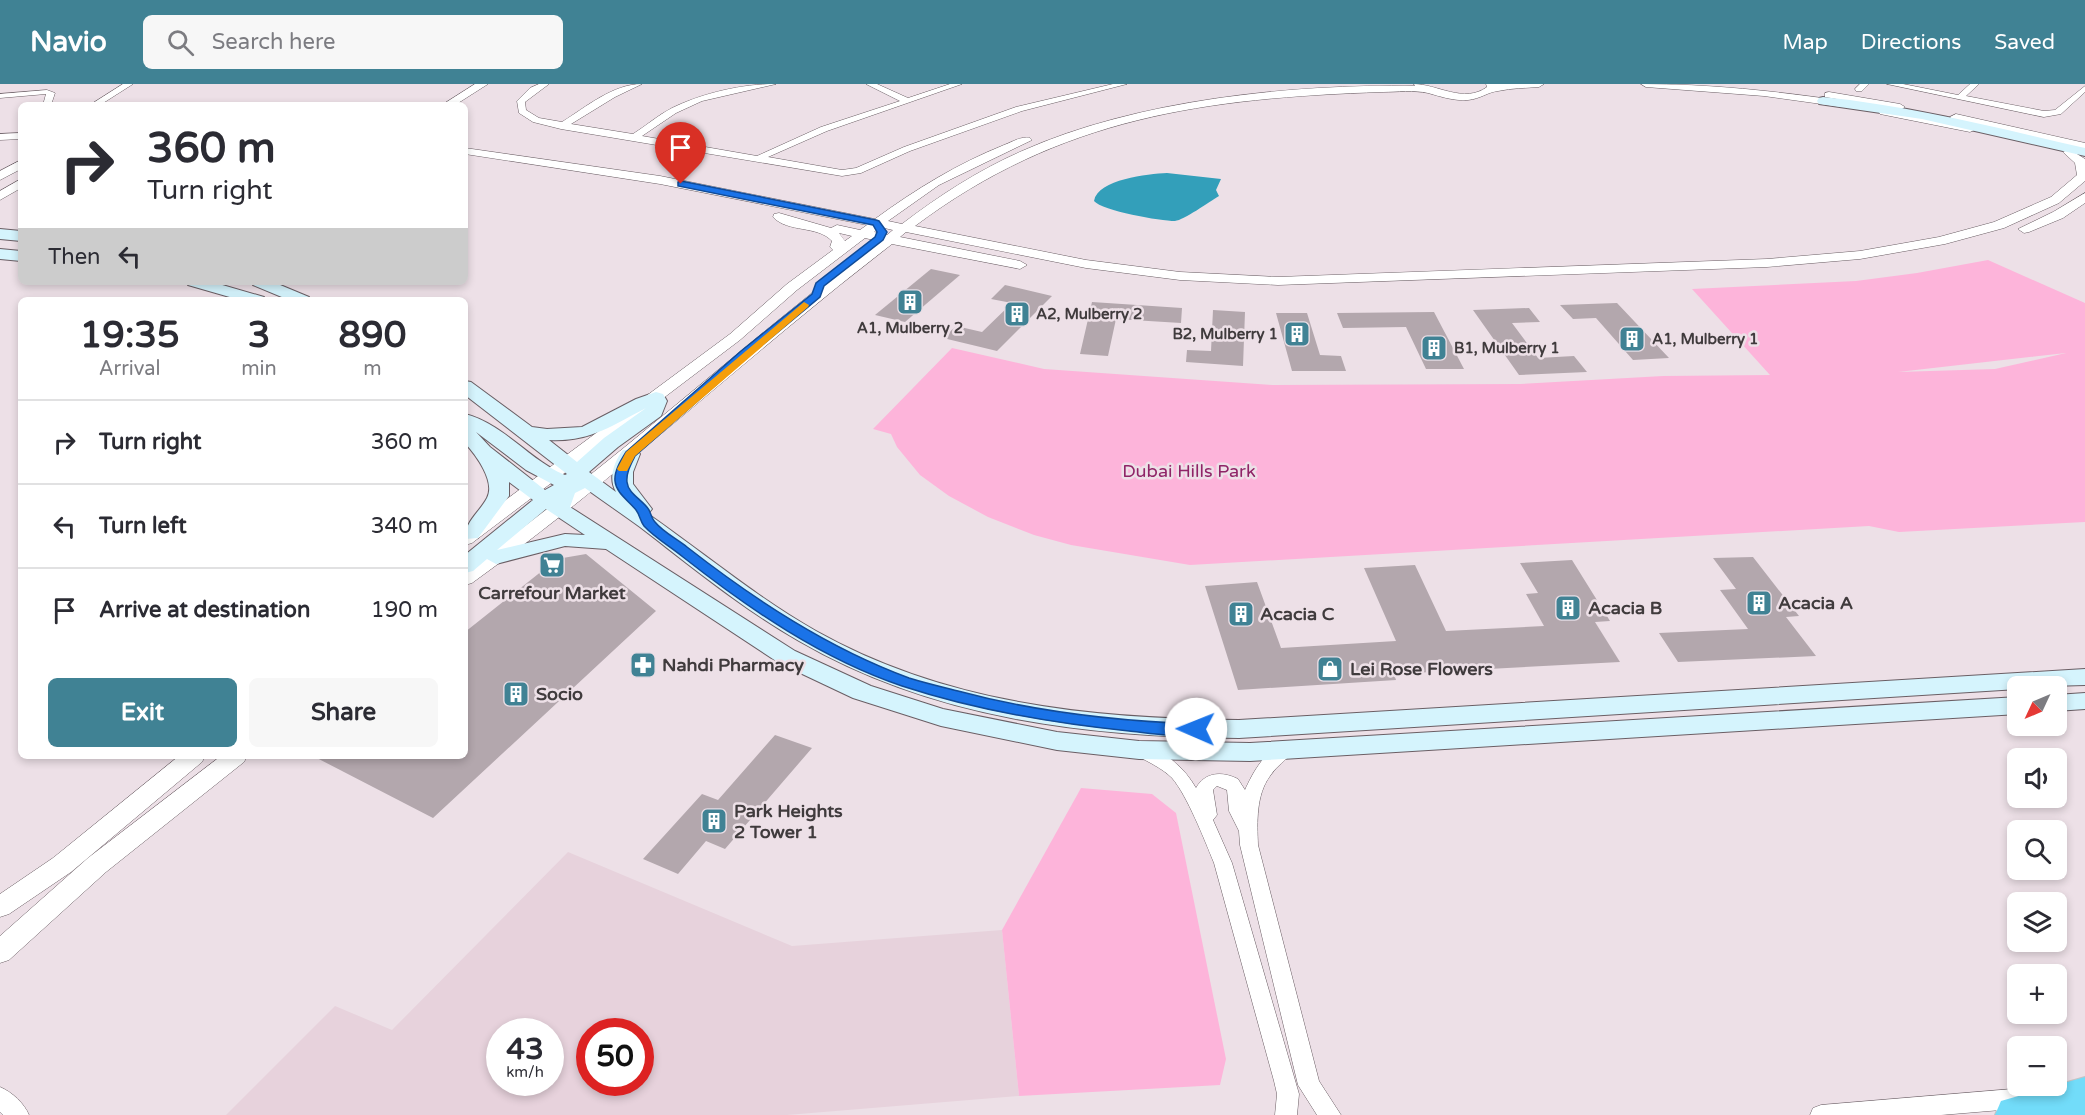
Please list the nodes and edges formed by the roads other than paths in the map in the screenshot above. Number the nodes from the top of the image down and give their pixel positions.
1 (129, 84) edge
2 (467, 84) edge
3 (483, 84) edge
4 (545, 84) edge
5 (638, 84) edge
6 (772, 84) edge
7 (870, 84) edge
8 (958, 84) edge
9 (1123, 84) edge
10 (1319, 84) edge
11 (1539, 84) edge
12 (1646, 84) edge
13 (1737, 84) edge
14 (1891, 84) edge
15 (1975, 84) edge
16 (1492, 86) edge
17 (1423, 87) edge
18 (2085, 88) edge
19 (0, 96) edge
20 (1960, 97) junction
21 (905, 100) junction
22 (1822, 101) joint
23 (48, 102) edge
24 (99, 102) edge
25 (443, 102) edge
26 (444, 102) edge
27 (561, 126) junction
28 (636, 136) junction
29 (18, 137) edge
30 (1, 141) edge
31 (18, 143) edge
32 (2080, 149) edge
33 (468, 151) edge
34 (468, 158) edge
35 (759, 158) junction
36 (18, 166) edge
37 (0, 176) edge
38 (2082, 179) edge
39 (935, 182) junction
40 (18, 185) edge
41 (915, 195) junction
42 (0, 196) edge
43 (2085, 197) edge
44 (725, 206) dead end
45 (933, 208) junction
46 (809, 210) junction
47 (885, 231) junction
48 (0, 238) edge
49 (18, 239) edge
50 (985, 245) junction
51 (926, 248) junction
52 (834, 255) junction
53 (0, 256) edge
54 (18, 256) edge
55 (1039, 256) junction
56 (1694, 270) junction
57 (844, 274) junction
58 (205, 285) edge
59 (266, 285) edge
60 (817, 295) junction
61 (247, 297) edge
62 (296, 297) edge
63 (468, 388) edge
64 (656, 398) junction
65 (468, 421) edge
66 (524, 432) junction
67 (468, 435) edge
68 (483, 451) junction
69 (630, 454) junction
70 (563, 486) junction
71 (649, 524) junction
72 (468, 536) edge
73 (611, 544) junction
74 (496, 558) junction
75 (691, 558) junction
76 (468, 564) edge
77 (468, 577) edge
78 (2085, 677) edge
79 (2085, 701) edge
80 (2067, 702) edge
81 (2007, 706) edge
82 (1139, 750) junction
83 (1284, 751) junction
84 (190, 759) edge
85 (232, 759) edge
86 (1248, 830) junction
87 (1211, 832) junction
88 (62, 865) junction
89 (0, 907) edge
90 (0, 915) edge
91 (3, 946) edge
92 (2085, 1094) edge
93 (0, 1097) edge
94 (18, 1115) edge
95 (1286, 1115) edge
96 (1330, 1115) edge
97 (1821, 1115) edge
98 (2016, 1115) edge

1 - 24 street
2 - 25 street
3 - 26 street
4 - 27 street
5 - 27 street
6 - 28 street
7 - 21 street
8 - 21 street
9 - 35 street
10 - 39 street
11 - 16 street
12 - 22 street
13 - 32 street
14 - 20 street
15 - 20 street
16 - 17 street
17 - 45 street
18 - 20 street
19 - 23 street
21 - 35 street
22 - 32 main road
27 - 28 street
28 - 35 street
29 - 30 street
30 - 31 street
32 - 38 street
33 - 46 street
34 - 44 street
36 - 37 street
38 - 56 street
39 - 41 street
39 - 47 street
40 - 42 street
41 - 46 street
41 - 47 street
43 - 56 street
45 - 47 street
45 - 50 street
46 - 47 street
47 - 50 street
47 - 51 street
47 - 52 street
47 - 52 street
47 - 55 street
47 - 57 street
47 - 60 street
48 - 49 main road
50 - 55 street
51 - 56 street
51 - 57 street
52 - 64 street
53 - 54 main road
55 - 56 street
57 - 60 street
58 - 61 main road
59 - 62 main road
60 - 69 street
63 - 66 main road
64 - 66 main road
64 - 70 main road
65 - 70 main road
66 - 70 main road
67 - 68 main road
68 - 70 main road
68 - 72 main road
69 - 70 street
69 - 71 main road
70 - 71 main road
70 - 72 street
70 - 73 main road
70 - 74 street
70 - 75 main road
70 - 76 main road
71 - 75 main road
73 - 74 main road
73 - 82 main road
74 - 77 street
75 - 78 main road
79 - 80 main road
81 - 83 main road
82 - 83 main road
82 - 87 street
83 - 86 street
84 - 88 street
85 - 91 street
86 - 87 street
86 - 96 street
87 - 95 street
88 - 89 street
88 - 90 street
92 - 97 street
92 - 98 highway
93 - 94 street

